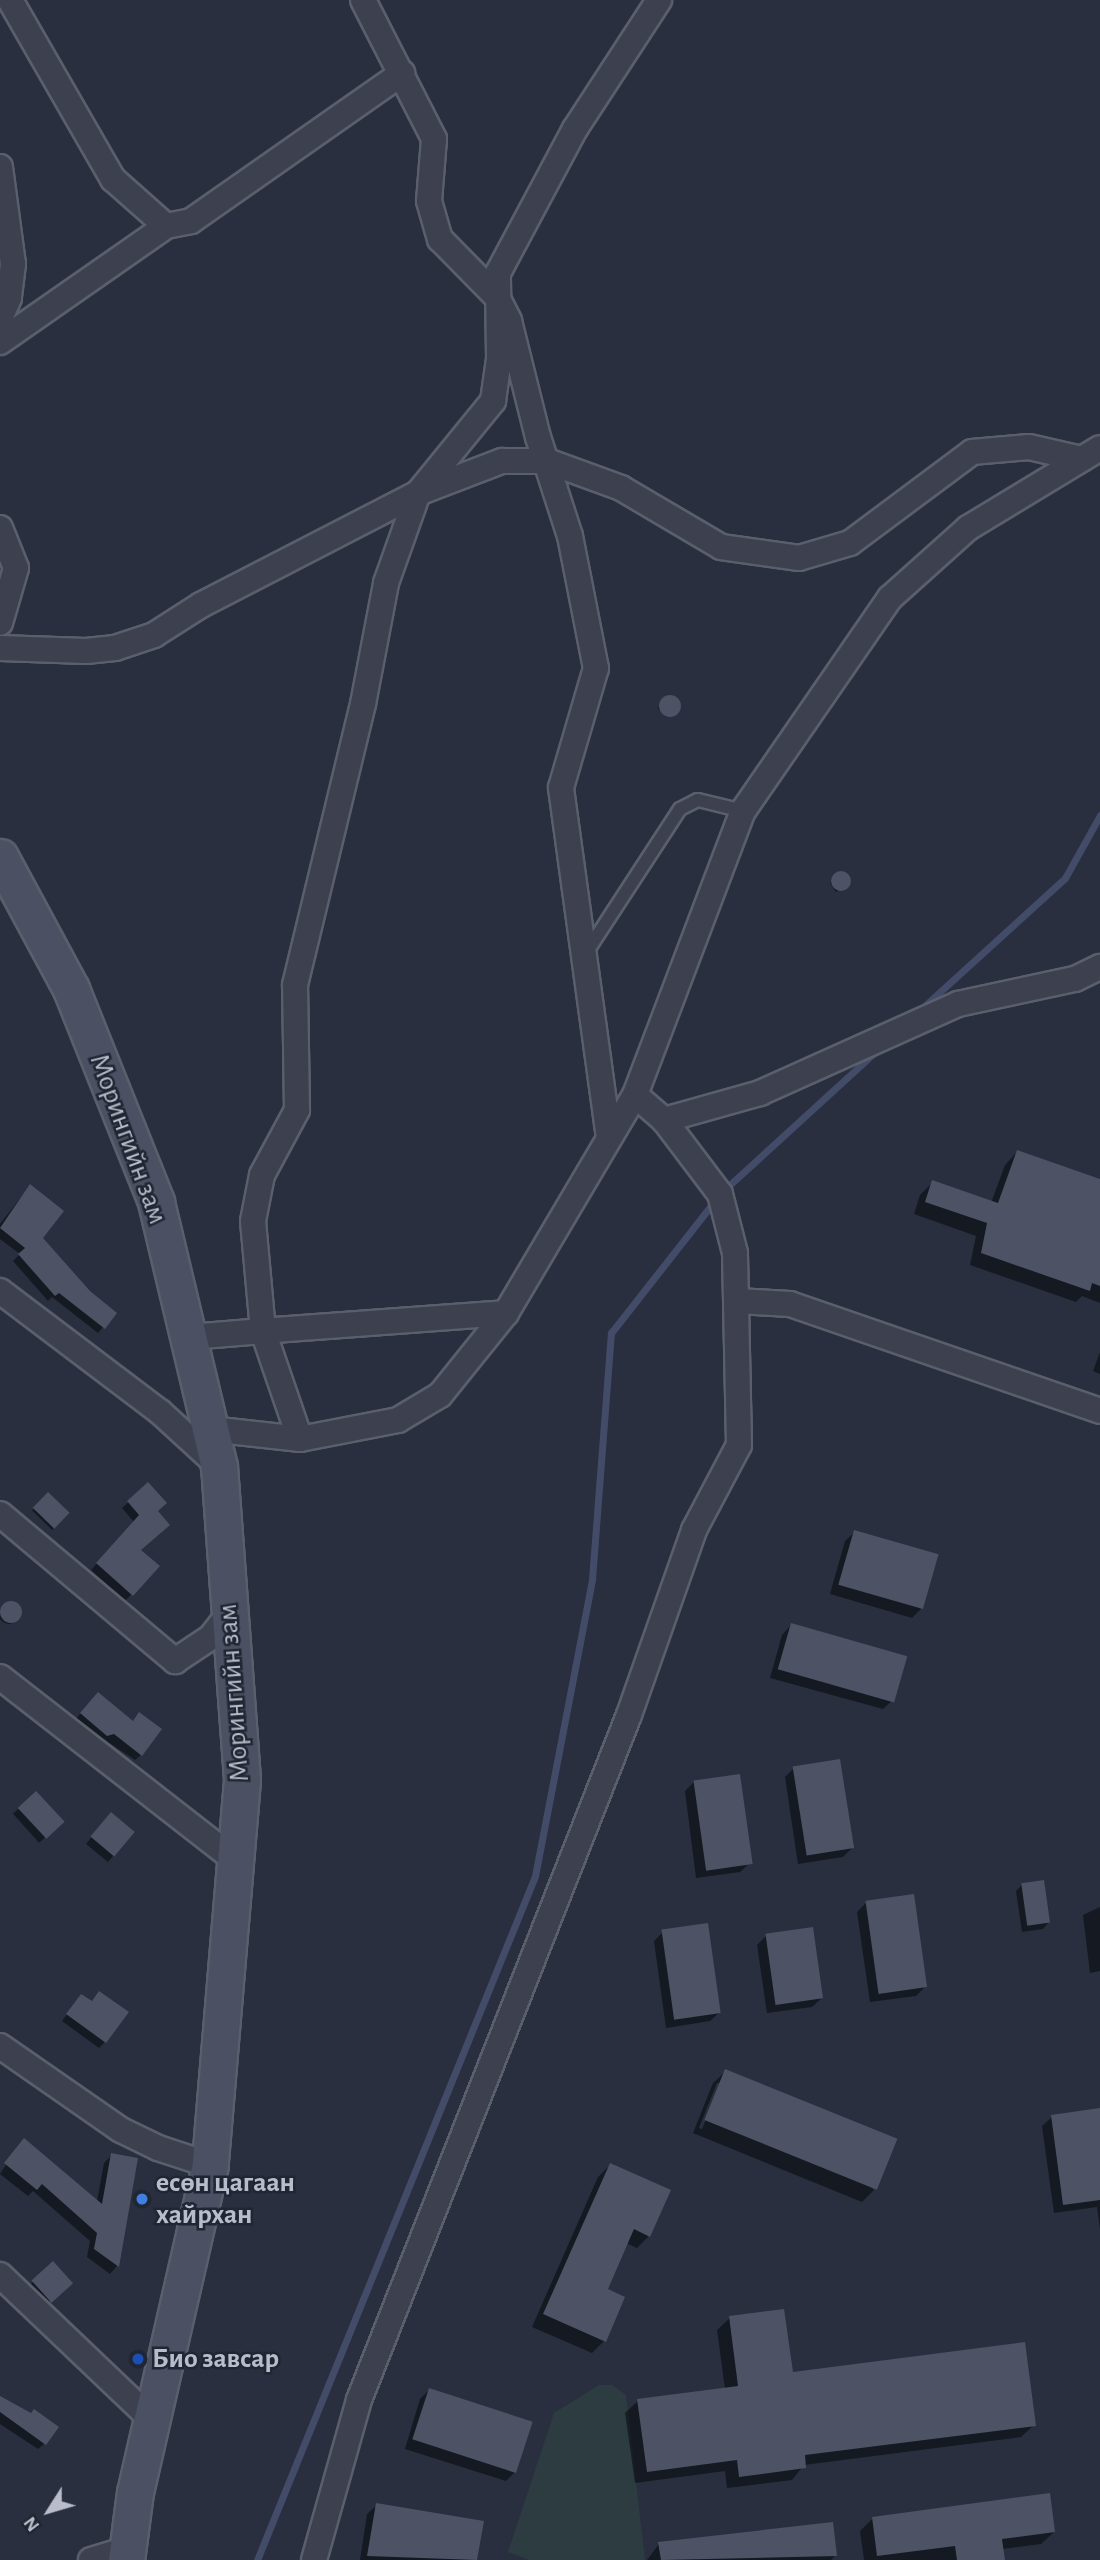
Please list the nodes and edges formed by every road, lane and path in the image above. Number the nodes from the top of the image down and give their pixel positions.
1 (10, 0) edge
2 (363, 0) edge
3 (659, 0) edge
4 (402, 73) junction
5 (0, 167) edge
6 (166, 226) junction
7 (497, 297) junction
8 (0, 318) edge
9 (0, 342) edge
10 (1091, 453) edge
11 (547, 461) junction
12 (418, 493) junction
13 (0, 527) edge
14 (0, 623) edge
15 (0, 648) edge
16 (743, 811) junction
17 (0, 857) edge
18 (584, 956) junction
19 (1100, 967) edge
20 (635, 1095) junction
21 (664, 1120) junction
22 (609, 1137) junction
23 (0, 1291) edge
24 (737, 1301) junction
25 (506, 1313) junction
26 (263, 1331) junction
27 (190, 1337) junction
28 (1100, 1411) edge
29 (210, 1429) junction
30 (300, 1438) junction
31 (219, 1466) junction
32 (0, 1514) edge
33 (229, 1614) junction
34 (0, 1676) edge
35 (236, 1861) junction
36 (1, 2045) edge
37 (210, 2165) junction
38 (0, 2275) edge
39 (152, 2420) junction
40 (127, 2555) edge
41 (91, 2560) edge
42 (314, 2560) edge

1 - 6 street
2 - 4 street
3 - 7 street
4 - 6 street
4 - 7 street
5 - 8 street
6 - 9 street
7 - 11 street
7 - 12 street
10 - 11 street
10 - 16 street
11 - 12 street
11 - 18 street
12 - 15 street
12 - 26 street
13 - 14 street
16 - 18 lane
16 - 20 street
17 - 27 main road, Морингийн зам
18 - 22 street
19 - 21 street
20 - 21 street
20 - 22 street
21 - 24 street
22 - 25 street
23 - 31 street
24 - 28 street
24 - 42 street
25 - 26 street
25 - 30 street
26 - 27 street
26 - 30 street
27 - 29 main road, Морингийн зам
29 - 30 street
29 - 31 main road, Морингийн зам
31 - 33 main road, Морингийн зам
32 - 33 street
33 - 35 main road, Морингийн зам
34 - 35 street
35 - 37 main road, Морингийн зам
36 - 37 street
37 - 39 main road, Морингийн зам
38 - 39 street
39 - 40 main road, Морингийн зам
40 - 41 street

